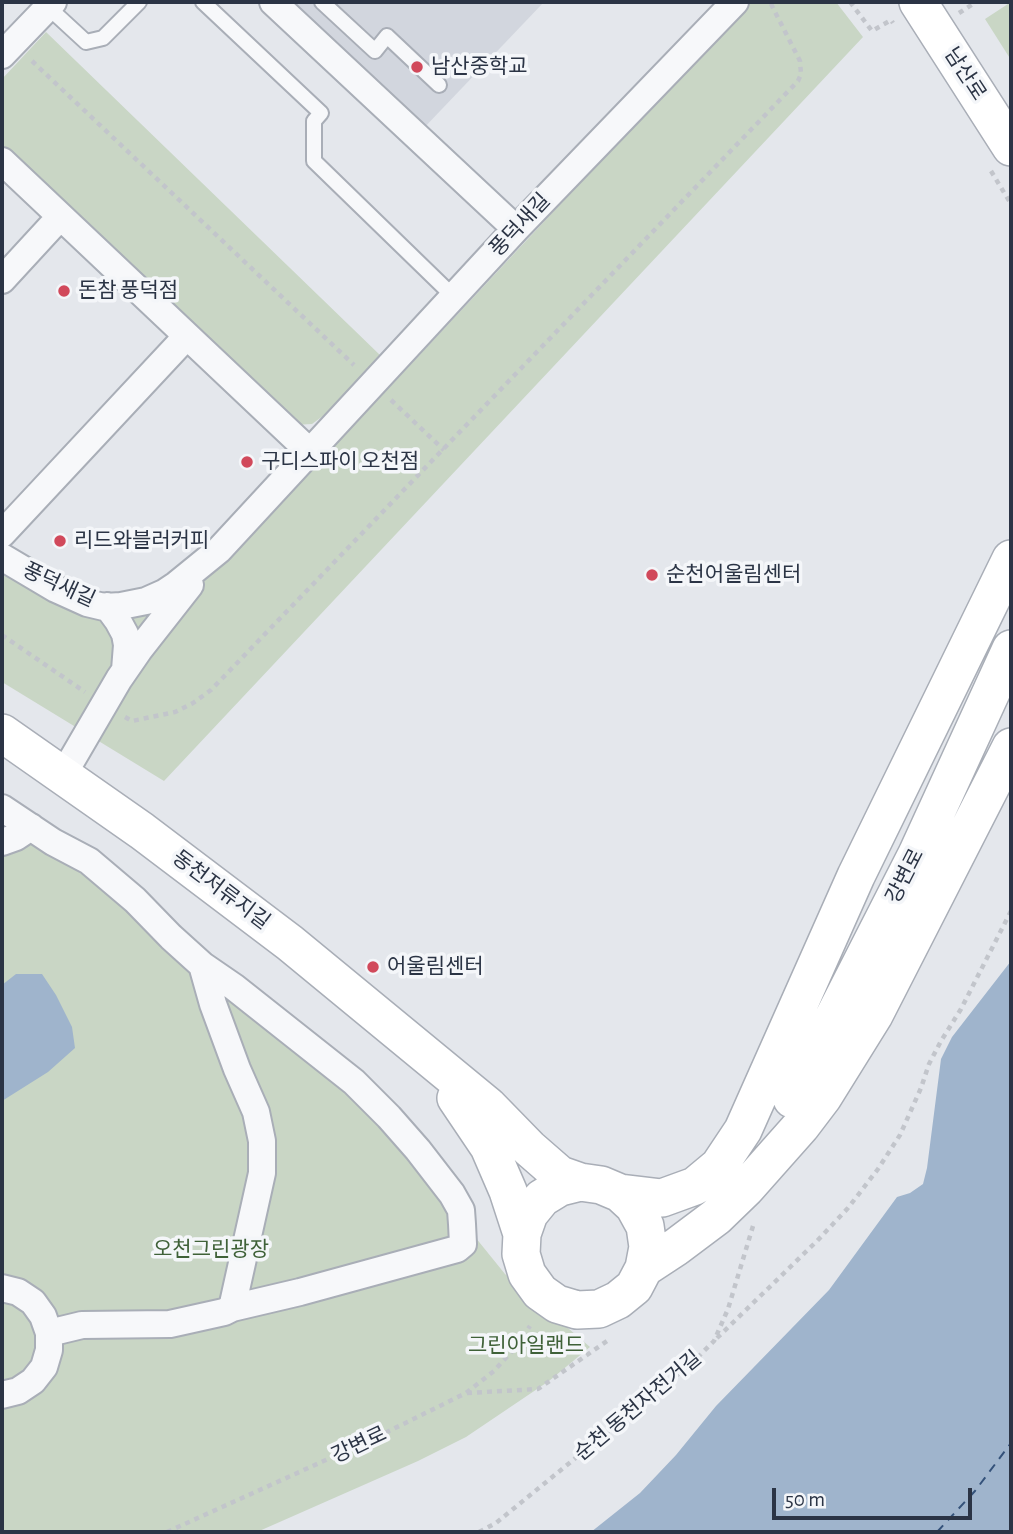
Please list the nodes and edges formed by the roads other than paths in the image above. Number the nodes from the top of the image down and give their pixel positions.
1 (139, 2) edge
2 (202, 2) edge
3 (273, 2) edge
4 (322, 2) edge
5 (735, 2) edge
6 (50, 4) edge
7 (907, 15) edge
8 (7, 49) edge
9 (439, 85) dead end
10 (1000, 158) edge
11 (2, 161) edge
12 (60, 216) junction
13 (516, 229) junction
14 (2, 280) edge
15 (453, 296) junction
16 (186, 337) junction
17 (310, 452) junction
18 (2, 534) edge
19 (219, 550) junction
20 (2, 557) edge
21 (1011, 559) edge
22 (107, 606) junction
23 (1011, 649) edge
24 (125, 670) junction
25 (2, 733) edge
26 (1011, 747) edge
27 (63, 775) junction
28 (2, 808) edge
29 (31, 827) junction
30 (2, 842) edge
31 (202, 965) junction
32 (430, 1059) junction
33 (580, 1182) junction
34 (739, 1192) junction
35 (620, 1193) junction
36 (522, 1234) junction
37 (645, 1268) junction
38 (2, 1289) edge
39 (232, 1308) junction
40 (49, 1333) junction
41 (2, 1395) edge

1 - 6 lane
2 - 15 lane
3 - 13 street
4 - 9 lane
5 - 13 street, 풍덕새길
6 - 8 street
7 - 10 main road, 남산로
11 - 12 street
12 - 14 street
12 - 16 street
13 - 15 street, 풍덕새길
15 - 17 street, 풍덕새길
16 - 17 street
16 - 18 street
17 - 19 street, 풍덕새길
19 - 22 street, 풍덕새길
19 - 24 street
20 - 22 street, 풍덕새길
21 - 34 main road
22 - 24 street
23 - 34 main road, 강변로
24 - 27 street
25 - 27 main road, 동천저류지길
26 - 34 main road
27 - 32 main road, 동천저류지길
28 - 29 street
29 - 30 street
29 - 31 street
31 - 39 street
31 - 39 street
32 - 33 main road, 동천저류지길
32 - 36 main road
33 - 35 main road
33 - 36 main road
34 - 35 main road
34 - 37 main road
35 - 37 main road
36 - 37 main road
38 - 40 street
39 - 40 street
40 - 41 street

